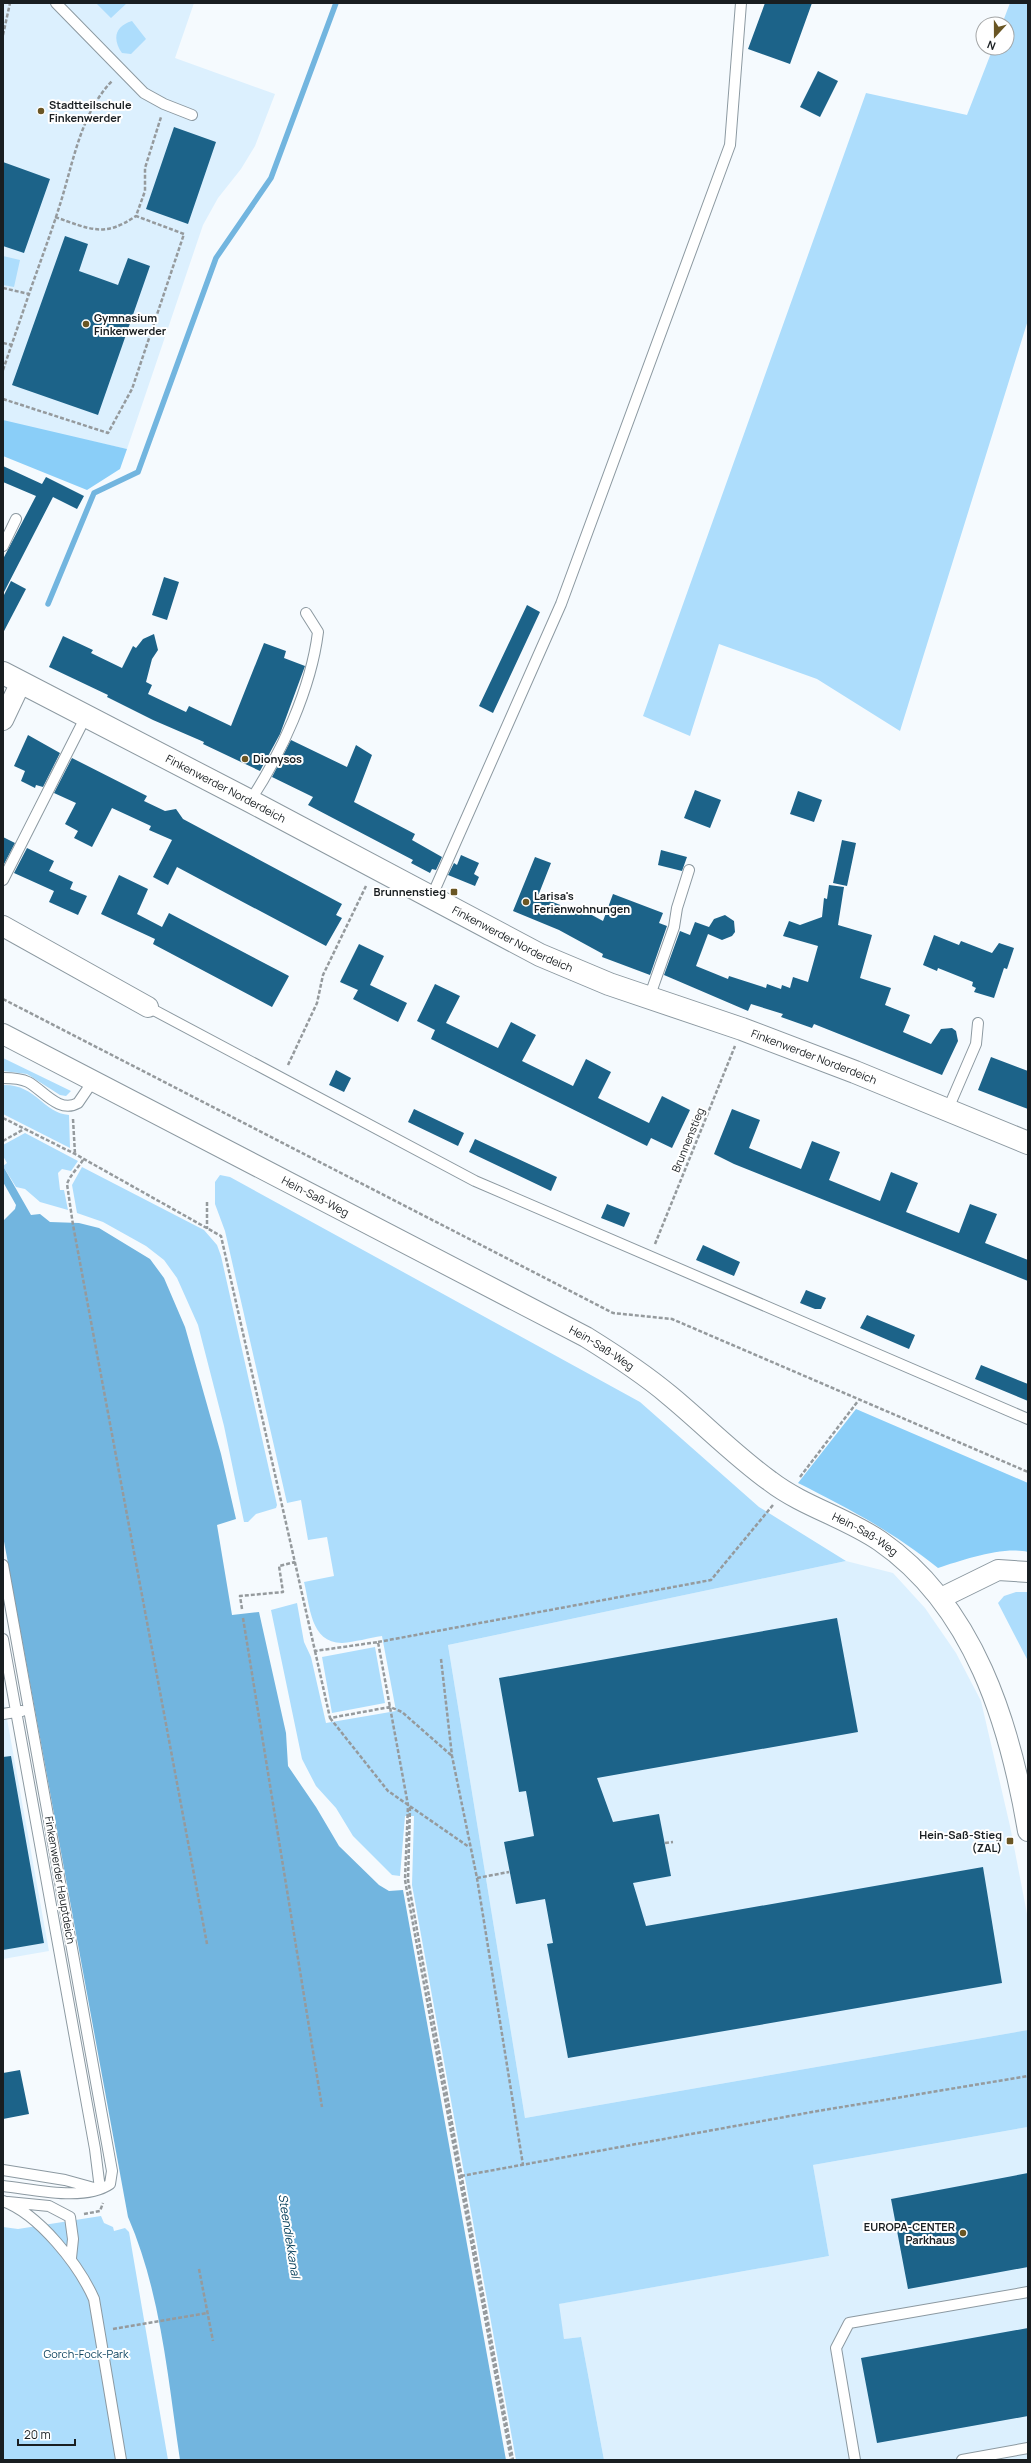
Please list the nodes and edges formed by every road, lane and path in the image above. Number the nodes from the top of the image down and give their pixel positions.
1 (10, 3) edge
2 (56, 3) edge
3 (741, 3) edge
4 (3, 35) edge
5 (123, 71) junction
6 (164, 104) junction
7 (192, 115) dead end
8 (136, 216) junction
9 (55, 217) junction
10 (3, 288) edge
11 (29, 294) junction
12 (3, 343) edge
13 (12, 345) junction
14 (3, 370) edge
15 (3, 399) edge
16 (16, 519) dead end
17 (3, 546) edge
18 (306, 613) dead end
19 (12, 678) edge
20 (86, 716) junction
21 (3, 720) edge
22 (250, 801) junction
23 (689, 870) dead end
24 (3, 880) edge
25 (360, 882) dead end
26 (431, 898) junction
27 (3, 926) edge
28 (649, 998) junction
29 (3, 999) edge
30 (148, 1007) joint
31 (978, 1023) dead end
32 (742, 1029) junction
33 (3, 1034) edge
34 (3, 1078) edge
35 (282, 1078) junction
36 (93, 1081) junction
37 (72, 1105) junction
38 (948, 1109) junction
39 (3, 1118) edge
40 (24, 1128) junction
41 (3, 1141) edge
42 (1028, 1143) edge
43 (75, 1154) junction
44 (83, 1160) junction
45 (207, 1202) dead end
46 (207, 1229) junction
47 (649, 1257) junction
48 (858, 1401) junction
49 (1028, 1418) edge
50 (1028, 1472) edge
51 (784, 1491) junction
52 (296, 1562) junction
53 (3, 1566) edge
54 (1028, 1572) edge
55 (942, 1598) junction
56 (242, 1609) dead end
57 (243, 1618) dead end
58 (3, 1639) edge
59 (378, 1642) junction
60 (315, 1652) junction
61 (441, 1659) dead end
62 (390, 1707) junction
63 (30, 1710) junction
64 (17, 1712) junction
65 (3, 1714) edge
66 (330, 1718) junction
67 (452, 1756) junction
68 (409, 1806) junction
69 (1028, 1831) edge
70 (673, 1842) dead end
71 (664, 1843) dead end
72 (470, 1848) junction
73 (509, 1872) dead end
74 (477, 1878) junction
75 (207, 1944) dead end
76 (1028, 2076) edge
77 (322, 2107) dead end
78 (523, 2165) junction
79 (3, 2170) edge
80 (459, 2176) junction
81 (3, 2186) edge
82 (100, 2189) junction
83 (4, 2201) edge
84 (100, 2211) dead end
85 (91, 2212) dead end
86 (71, 2258) junction
87 (199, 2269) dead end
88 (1028, 2292) edge
89 (207, 2313) junction
90 (128, 2328) dead end
91 (213, 2341) dead end
92 (1028, 2448) edge
93 (120, 2460) edge
94 (512, 2460) edge
95 (855, 2460) edge
96 (962, 2460) edge

1 - 4 path
2 - 5 lane
3 - 26 lane
5 - 6 lane
5 - 9 path
6 - 7 lane
6 - 8 path
8 - 9 path
8 - 15 path
9 - 11 path
10 - 11 path
11 - 13 path
12 - 13 path
13 - 14 path
16 - 17 lane
18 - 22 lane
19 - 20 street, Finkenwerder Norderdeich
19 - 21 street, Finkenwerder Norderdeich
20 - 22 street, Finkenwerder Norderdeich
20 - 24 lane
22 - 26 street, Finkenwerder Norderdeich
23 - 28 lane
25 - 35 path
26 - 28 street, Finkenwerder Norderdeich
27 - 30 street
28 - 32 street, Finkenwerder Norderdeich
29 - 48 path
30 - 35 lane
31 - 38 lane
32 - 38 street, Finkenwerder Norderdeich
32 - 47 path, Brunnenstieg
33 - 36 street, Hein-Saß-Weg
34 - 37 lane
35 - 47 lane
36 - 37 lane
36 - 51 street, Hein-Saß-Weg
37 - 43 path
38 - 42 street, Finkenwerder Norderdeich
39 - 40 path
40 - 41 path
40 - 43 path
43 - 44 path
44 - 46 path
44 - 75 path
45 - 46 path
46 - 52 path
47 - 49 lane
48 - 50 path
48 - 51 path
51 - 55 street, Hein-Saß-Weg
51 - 59 path
52 - 56 path
52 - 60 path
53 - 63 lane, Finkenwerder Hauptdeich
54 - 55 street
55 - 69 street, Hein-Saß-Weg
57 - 77 path
58 - 64 lane
59 - 60 path
59 - 62 path
60 - 66 path
61 - 67 path
62 - 66 path
62 - 67 path
62 - 68 path
63 - 64 lane
63 - 82 lane, Finkenwerder Hauptdeich
64 - 65 lane
64 - 82 lane
66 - 68 path
67 - 72 path
68 - 72 path
68 - 80 path
68 - 94 path
70 - 71 path
72 - 74 path
73 - 74 path
74 - 78 path
76 - 78 path
78 - 80 path
79 - 82 lane
80 - 94 path
81 - 82 lane
83 - 86 lane
83 - 86 lane
84 - 85 path
86 - 93 lane
87 - 89 path
88 - 95 lane
89 - 90 path
89 - 91 path
92 - 96 lane

